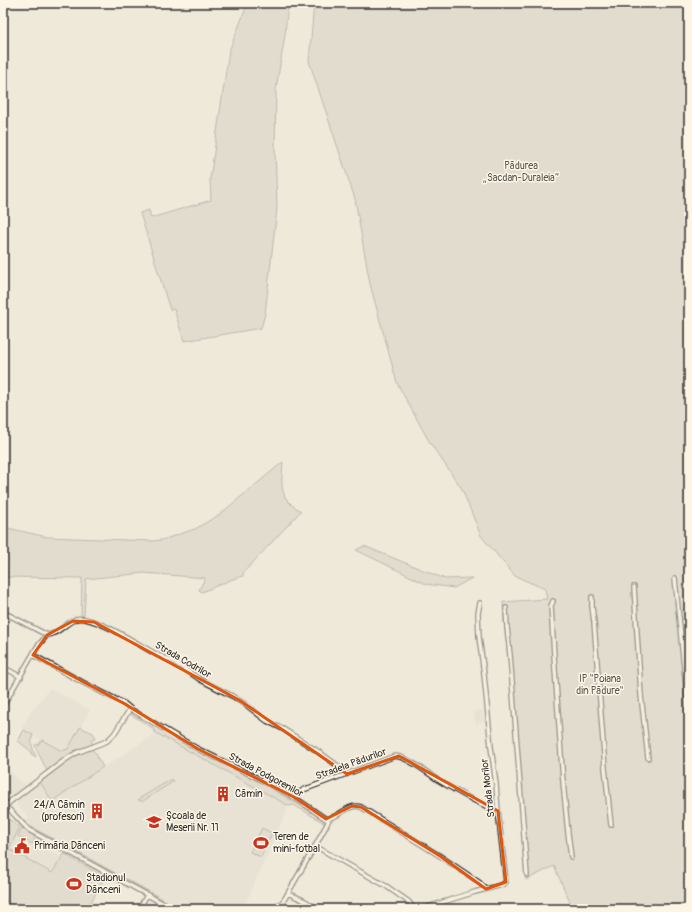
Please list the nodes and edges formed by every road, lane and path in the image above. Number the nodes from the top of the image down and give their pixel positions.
1 (675, 578) dead end
2 (634, 587) dead end
3 (592, 597) dead end
4 (553, 601) dead end
5 (480, 603) dead end
6 (506, 608) dead end
7 (3, 612) edge
8 (47, 635) junction
9 (33, 655) junction
10 (3, 667) edge
11 (21, 677) junction
12 (3, 706) edge
13 (130, 709) junction
14 (689, 718) edge
15 (648, 758) dead end
16 (347, 774) junction
17 (294, 797) junction
18 (4, 807) edge
19 (498, 811) junction
20 (329, 819) junction
21 (611, 825) dead end
22 (315, 846) junction
23 (571, 857) dead end
24 (527, 875) dead end
25 (486, 889) junction
26 (288, 893) junction
27 (147, 895) junction
28 (139, 909) edge
29 (173, 909) edge
30 (275, 909) edge
31 (318, 909) edge
32 (414, 909) edge
33 (421, 909) edge

1 - 14 street
2 - 15 street
3 - 21 street
4 - 23 street
5 - 19 street, Strada Morilor
6 - 24 street
7 - 8 street
8 - 9 street
8 - 16 street, Strada Codrilor
9 - 11 street
9 - 13 street, Strada Podgorenilor
10 - 11 street
11 - 12 street
13 - 17 street, Strada Podgorenilor
13 - 18 street
16 - 17 street, Stradela Pădurilor
16 - 19 street, Stradela Pădurilor
17 - 20 street, Strada Podgorenilor
18 - 27 street
19 - 25 street, Strada Morilor
20 - 22 street
20 - 25 street
22 - 26 street
22 - 32 street
25 - 33 street, Strada Morilor
26 - 30 street
26 - 31 street
27 - 28 street
27 - 29 street

